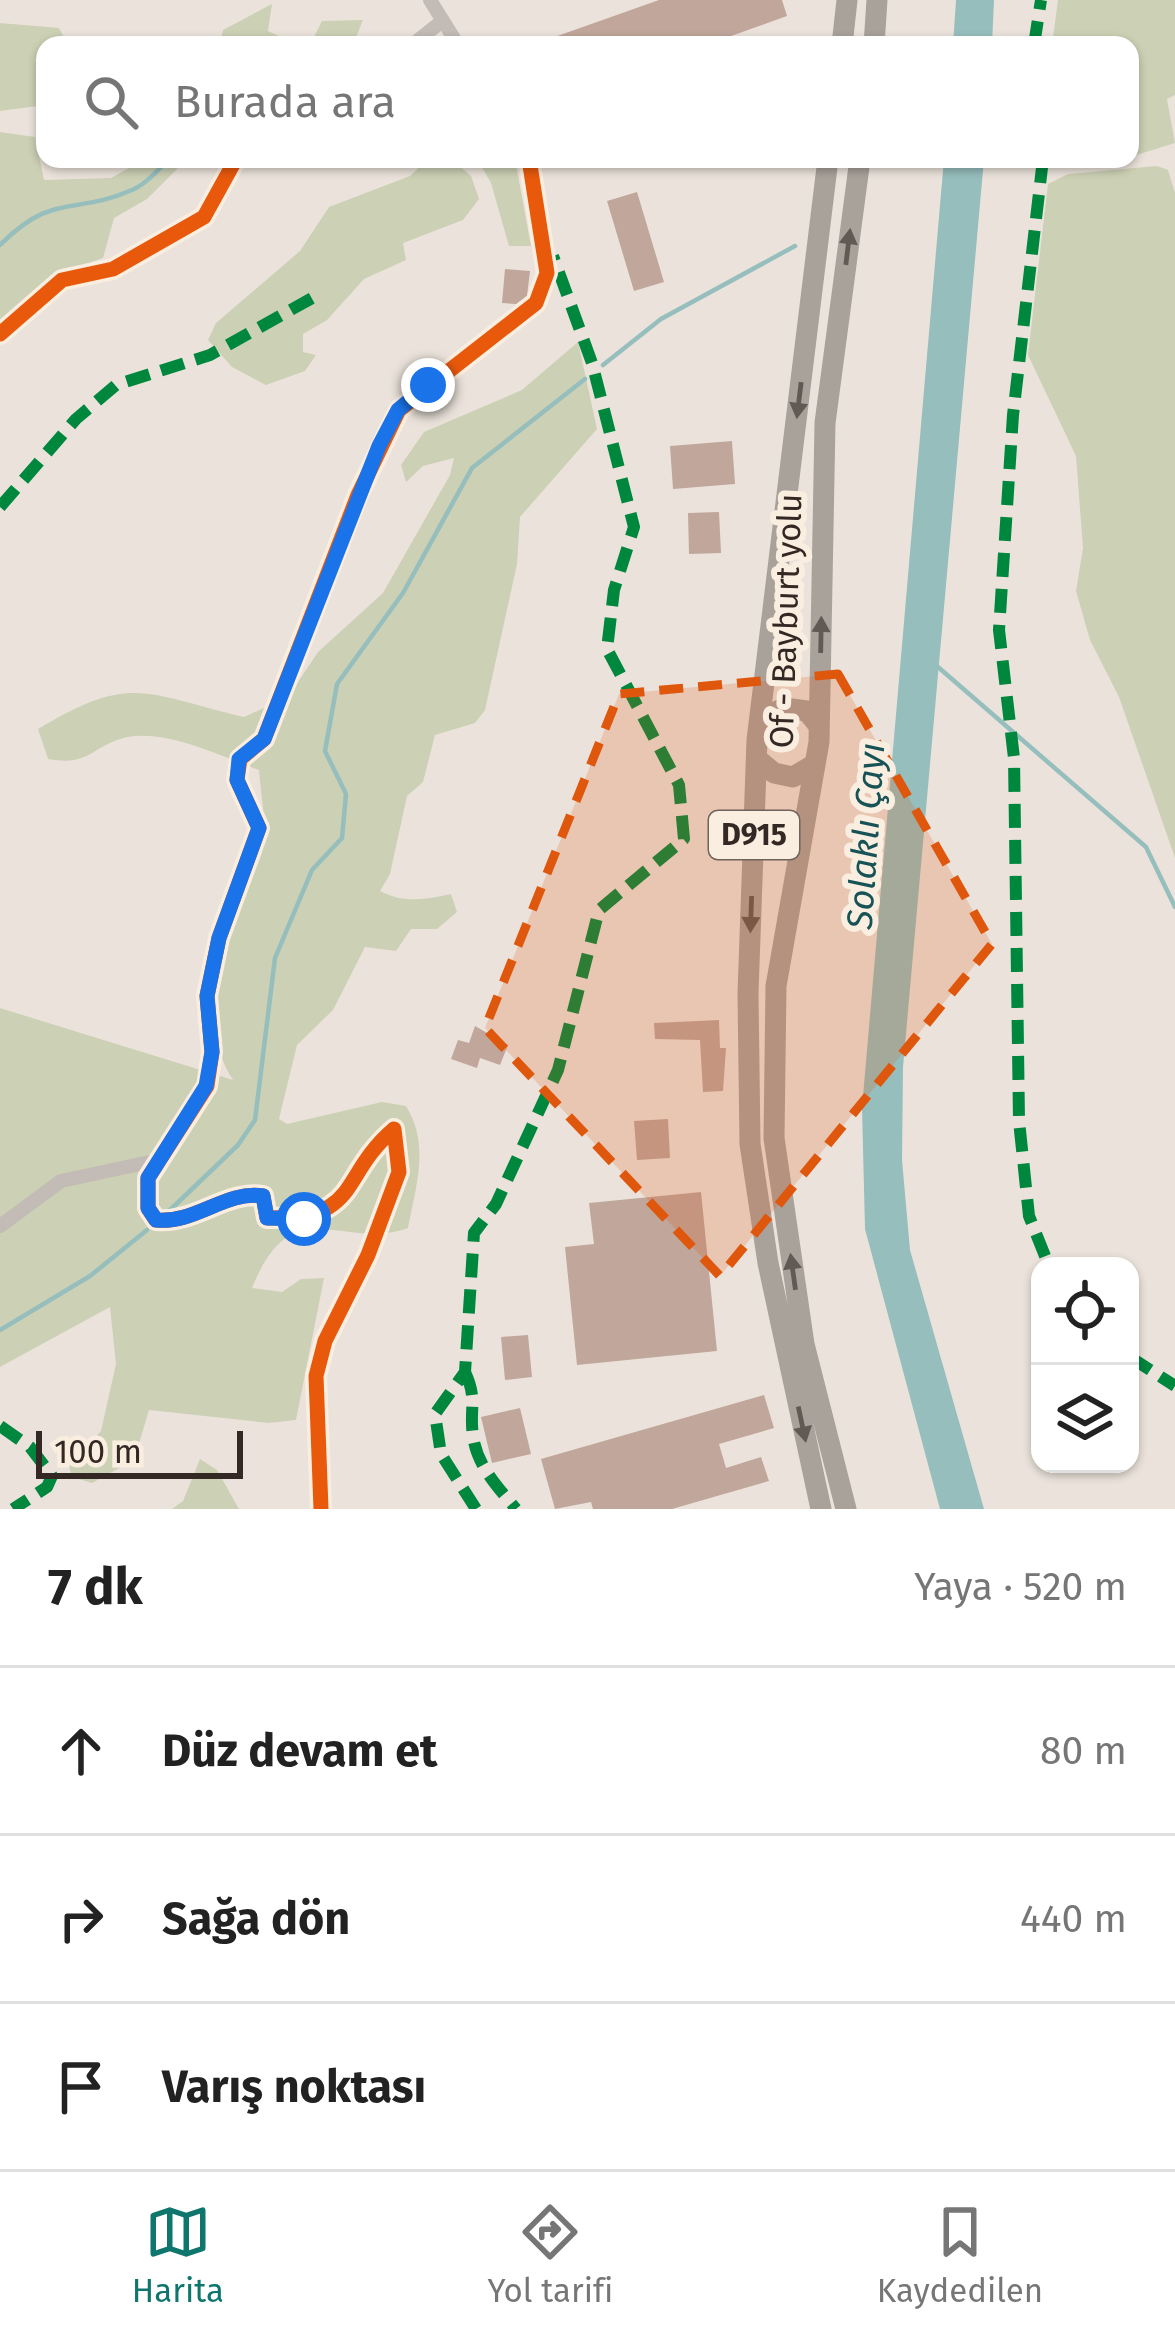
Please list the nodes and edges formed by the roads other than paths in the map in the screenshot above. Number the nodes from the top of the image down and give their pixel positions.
1 (430, 0) edge
2 (847, 0) edge
3 (877, 0) edge
4 (441, 22) junction
5 (423, 36) edge
6 (451, 36) edge
7 (839, 36) edge
8 (875, 36) edge
9 (231, 168) edge
10 (530, 168) edge
11 (828, 168) edge
12 (859, 168) edge
13 (0, 334) edge
14 (760, 720) junction
15 (819, 725) junction
16 (757, 759) junction
17 (815, 764) junction
18 (159, 1160) junction
19 (0, 1226) edge
20 (321, 1509) edge
21 (821, 1509) edge
22 (846, 1509) edge

1 - 4 street
2 - 7 highway
3 - 8 highway
4 - 5 street
4 - 6 street
9 - 13 street
10 - 18 street
11 -> 14 highway, Of - Bayburt yolu / D915
15 -> 12 highway, Of - Bayburt yolu / D915
14 - 15 highway
14 - 16 highway, Of - Bayburt yolu / D915
15 - 17 highway, Of - Bayburt yolu / D915
16 - 17 highway
16 -> 21 highway, Of - Bayburt yolu / D915
22 -> 17 highway, Of - Bayburt yolu / D915
18 - 19 street
18 - 20 street

